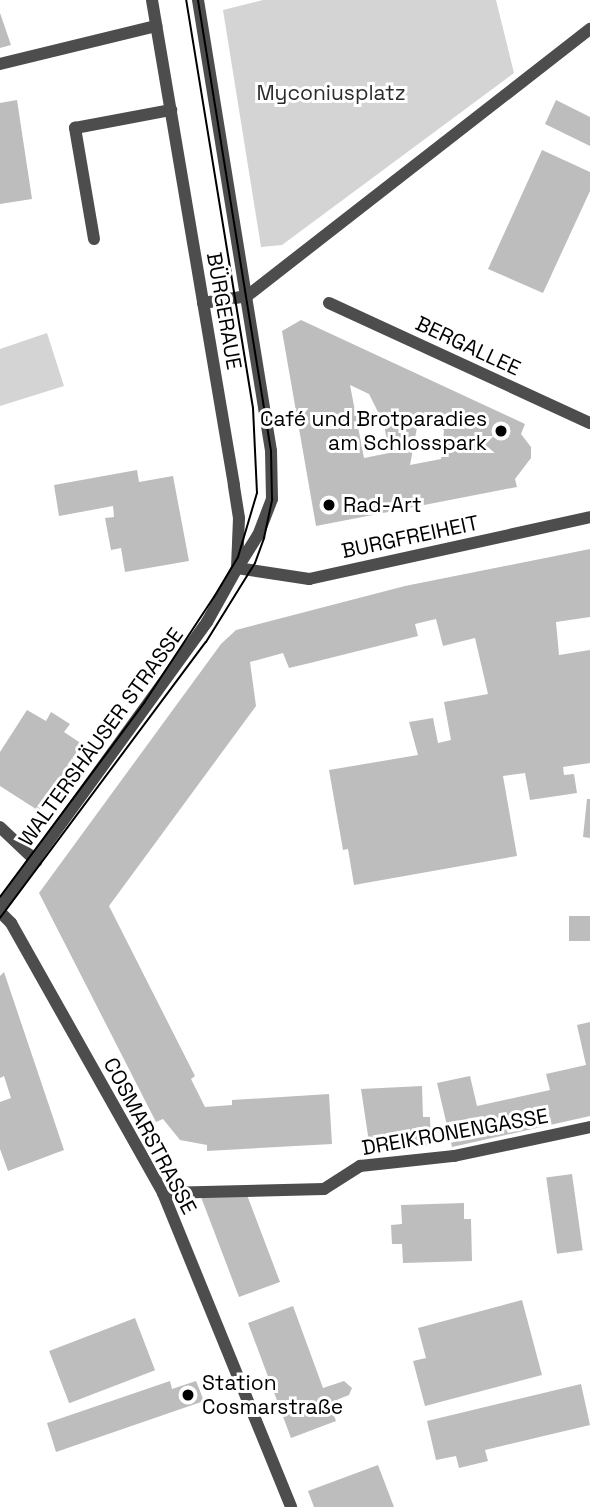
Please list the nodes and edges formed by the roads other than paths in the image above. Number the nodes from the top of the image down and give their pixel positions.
1 (152, 0) edge
2 (198, 0) edge
3 (156, 26) junction
4 (590, 29) edge
5 (0, 64) edge
6 (171, 110) junction
7 (94, 239) dead end
8 (247, 296) junction
9 (203, 303) junction
10 (329, 303) dead end
11 (590, 423) edge
12 (590, 517) edge
13 (237, 568) junction
14 (207, 622) joint
15 (0, 827) edge
16 (36, 861) junction
17 (0, 910) edge
18 (590, 1128) edge
19 (163, 1193) junction
20 (290, 1507) edge

1 - 3 street, BÜRGERAUE
2 - 8 street
3 - 5 street
3 - 6 street, BÜRGERAUE
4 - 8 street
6 - 7 street
6 - 9 street, BÜRGERAUE
8 - 9 street
8 - 13 street
9 - 13 street, BÜRGERAUE
10 - 11 street, BERGALLEE
12 - 13 street, BURGFREIHEIT
13 - 14 street, BÜRGERAUE
14 - 16 street, WALTERSHÄUSER STRASSE
15 - 16 street
16 - 17 street, WALTERSHÄUSER STRASSE
17 - 19 street, COSMARSTRASSE
18 - 19 street, DREIKRONENGASSE
19 - 20 street, COSMARSTRASSE

